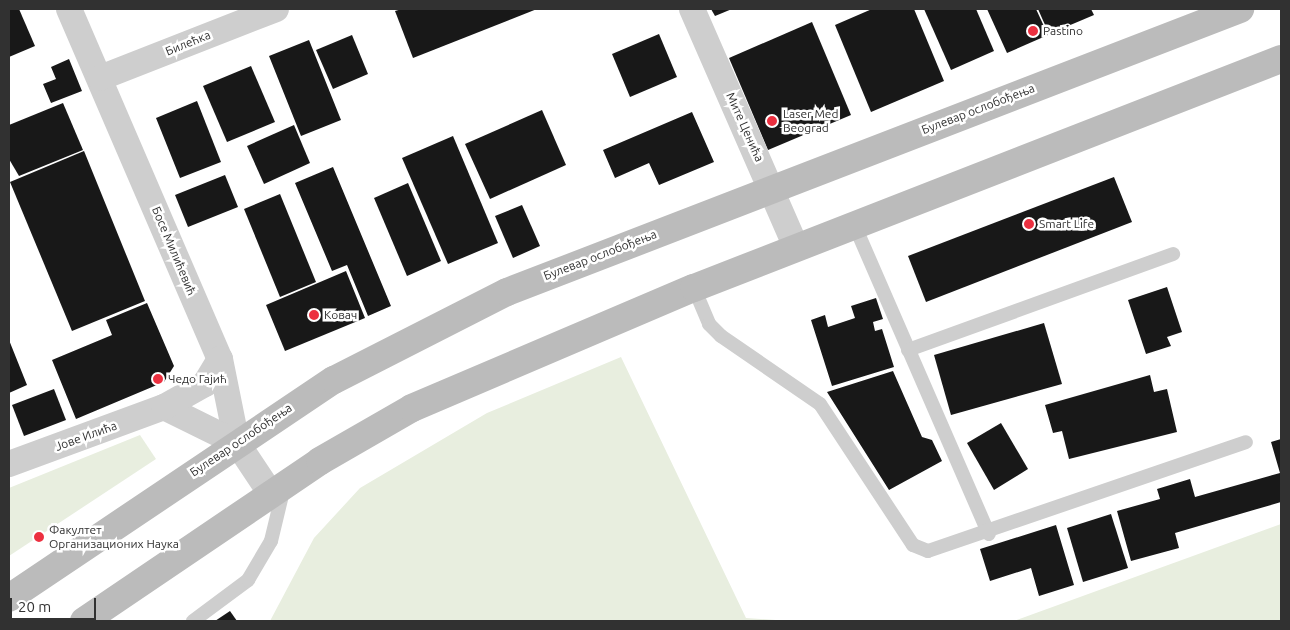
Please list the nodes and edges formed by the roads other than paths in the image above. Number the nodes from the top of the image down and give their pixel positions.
1 (69, 9) edge
2 (276, 9) edge
3 (692, 9) edge
4 (1240, 9) edge
5 (1281, 59) edge
6 (100, 78) junction
7 (772, 189) junction
8 (854, 224) junction
9 (796, 247) junction
10 (1173, 254) dead end
11 (694, 288) junction
12 (908, 350) junction
13 (220, 359) junction
14 (164, 407) junction
15 (1246, 442) dead end
16 (237, 443) junction
17 (9, 464) edge
18 (278, 490) junction
19 (989, 534) junction
20 (9, 598) edge
21 (84, 621) edge
22 (193, 621) edge

1 - 6 street, Босе Милићевић
2 - 6 street, Билећка
3 - 7 street, Мите Ценића
4 - 7 main road, Булевар ослобођења
5 - 8 main road
6 - 13 street, Босе Милићевић
7 - 9 street, Мите Ценића
7 - 16 main road, Булевар ослобођења
8 - 9 main road
8 - 12 lane
9 - 11 main road
10 - 12 lane
11 - 18 main road
11 - 19 lane
12 - 19 lane
13 - 14 street, Јове Илића
13 - 16 street, Босе Милићевић
14 - 16 street
14 - 17 street, Јове Илића
15 - 19 lane
16 - 18 street, Босе Милићевић
16 - 20 main road, Булевар ослобођења
18 - 21 main road
18 - 22 lane

